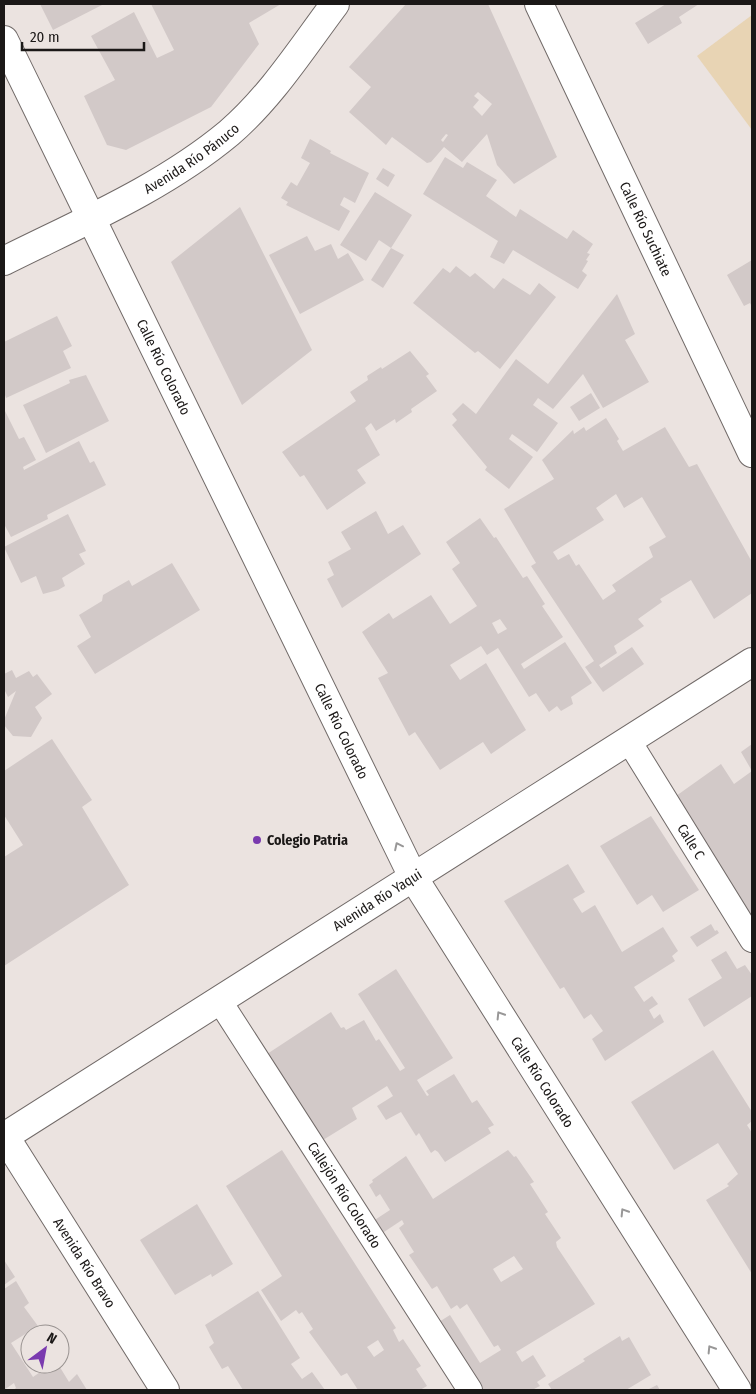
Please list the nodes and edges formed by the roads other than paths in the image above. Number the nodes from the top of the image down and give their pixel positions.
1 (335, 4) edge
2 (539, 4) edge
3 (4, 40) edge
4 (91, 217) junction
5 (4, 261) edge
6 (752, 453) edge
7 (752, 662) edge
8 (629, 742) junction
9 (413, 877) junction
10 (752, 940) edge
11 (220, 1000) junction
12 (4, 1136) edge
13 (165, 1390) edge
14 (470, 1390) edge
15 (737, 1390) edge

1 - 4 street, Avenida Río Pánuco
2 - 6 street, Calle Río Suchiate
3 - 4 street, Calle Río Colorado
4 - 5 street, Avenida Río Pánuco
9 -> 4 street, Calle Río Colorado
7 - 8 street, Avenida Río Yaqui
8 - 9 street, Avenida Río Yaqui
8 - 10 lane, Calle C
9 - 11 street, Avenida Río Yaqui
15 -> 9 street, Calle Río Colorado
11 - 12 street, Avenida Río Yaqui
11 - 14 lane, Callejón Río Colorado
12 - 13 street, Avenida Río Bravo

